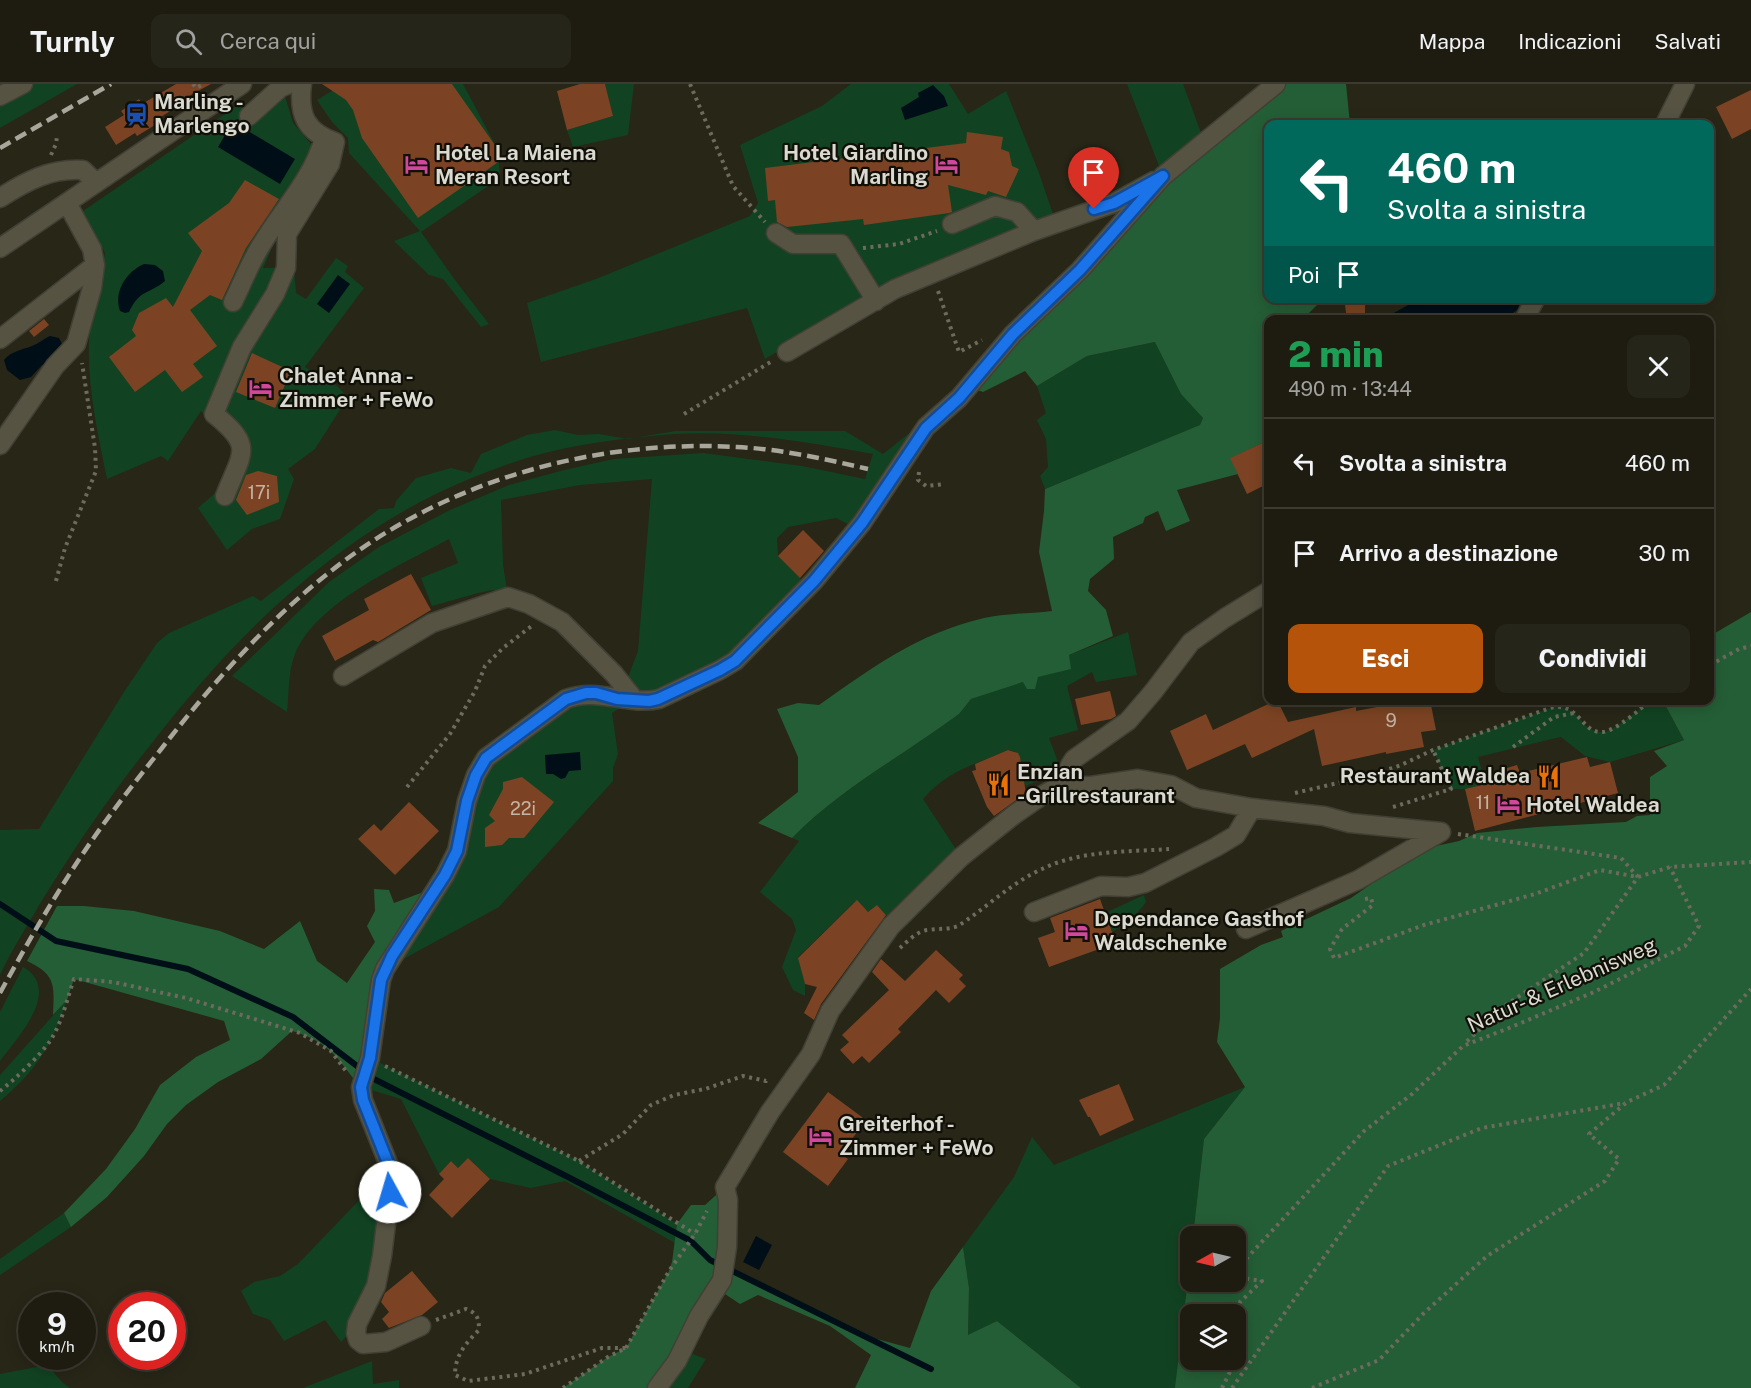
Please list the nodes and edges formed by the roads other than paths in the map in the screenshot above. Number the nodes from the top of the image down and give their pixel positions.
1 (22, 84) edge
2 (242, 84) edge
3 (289, 84) edge
4 (302, 84) edge
5 (1276, 84) edge
6 (1685, 84) edge
7 (0, 96) edge
8 (249, 116) dead end
9 (1667, 120) edge
10 (324, 138) junction
11 (1163, 176) junction
12 (96, 183) junction
13 (0, 198) edge
14 (67, 203) junction
15 (952, 224) road end
16 (771, 228) road end
17 (1034, 231) junction
18 (0, 248) edge
19 (95, 266) junction
20 (876, 301) junction
21 (233, 302) dead end
22 (0, 339) edge
23 (787, 352) road end
24 (0, 445) edge
25 (225, 496) dead end
26 (1264, 594) edge
27 (343, 676) dead end
28 (634, 699) junction
29 (1068, 781) junction
30 (1252, 808) junction
31 (1034, 912) dead end
32 (1246, 929) dead end
33 (421, 1326) road end
34 (657, 1388) edge

1 - 7 street
2 - 12 street
3 - 8 street
4 - 10 street
5 - 11 street
6 - 9 street
10 - 21 street
10 - 25 street
11 - 17 street
11 - 28 street
12 - 13 street
12 - 14 street
14 - 18 street
14 - 19 street
15 - 17 street
16 - 20 street
17 - 20 street
19 - 22 street
19 - 24 street
20 - 23 street
26 - 29 street
27 - 28 street
28 - 33 street
29 - 30 street
29 - 34 street
30 - 31 street
30 - 32 street

